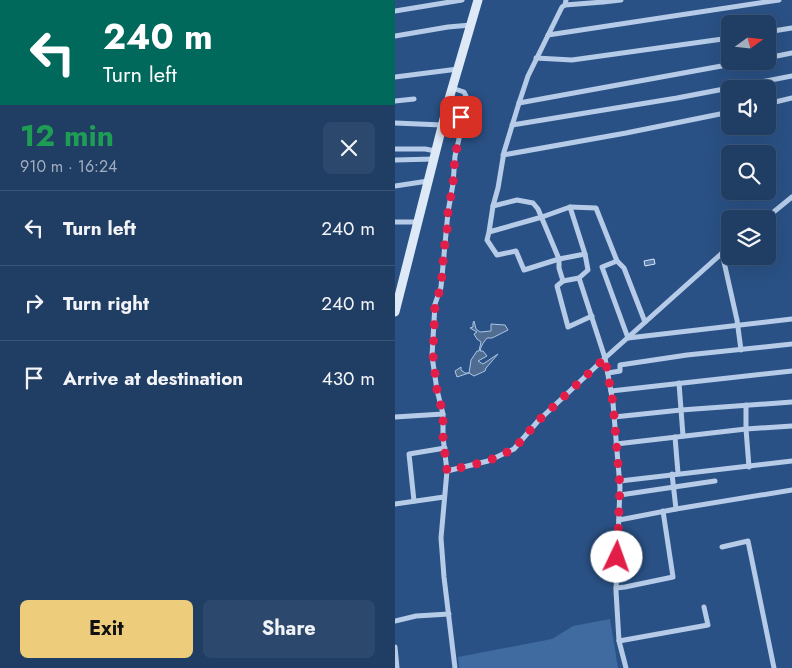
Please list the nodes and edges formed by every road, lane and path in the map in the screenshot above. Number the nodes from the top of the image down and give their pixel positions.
1 (462, 0) edge
2 (478, 0) edge
3 (621, 0) edge
4 (779, 0) edge
5 (566, 2) edge
6 (395, 11) edge
7 (471, 25) junction
8 (792, 28) edge
9 (776, 31) edge
10 (548, 35) junction
11 (395, 36) edge
12 (721, 39) edge
13 (792, 53) edge
14 (776, 56) edge
15 (536, 58) junction
16 (721, 66) edge
17 (458, 68) junction
18 (792, 76) edge
19 (395, 77) edge
20 (452, 88) junction
21 (792, 98) edge
22 (414, 99) dead end
23 (395, 101) edge
24 (776, 102) edge
25 (519, 103) junction
26 (721, 114) edge
27 (395, 123) edge
28 (442, 125) junction
29 (512, 125) junction
30 (395, 149) edge
31 (435, 155) junction
32 (503, 155) junction
33 (395, 160) edge
34 (428, 181) junction
35 (395, 186) edge
36 (792, 197) edge
37 (493, 206) junction
38 (570, 207) junction
39 (776, 210) edge
40 (542, 217) junction
41 (395, 222) edge
42 (418, 222) junction
43 (489, 232) junction
44 (585, 254) junction
45 (721, 254) edge
46 (559, 259) junction
47 (617, 261) junction
48 (724, 265) edge
49 (579, 278) junction
50 (563, 281) junction
51 (398, 291) edge
52 (395, 312) edge
53 (592, 316) junction
54 (792, 319) edge
55 (645, 322) junction
56 (737, 325) junction
57 (628, 338) junction
58 (792, 344) edge
59 (741, 350) junction
60 (605, 358) junction
61 (792, 371) edge
62 (608, 372) junction
63 (679, 383) junction
64 (611, 391) junction
65 (792, 402) edge
66 (746, 405) junction
67 (681, 410) junction
68 (443, 414) junction
69 (395, 417) edge
70 (615, 417) junction
71 (792, 426) edge
72 (746, 429) junction
73 (683, 436) junction
74 (675, 437) junction
75 (616, 444) junction
76 (445, 448) junction
77 (792, 461) edge
78 (749, 466) junction
79 (447, 471) junction
80 (675, 474) junction
81 (619, 481) junction
82 (715, 481) dead end
83 (673, 487) junction
84 (792, 490) edge
85 (620, 496) junction
86 (445, 497) junction
87 (414, 501) junction
88 (395, 504) edge
89 (676, 509) junction
90 (663, 512) junction
91 (619, 520) junction
92 (722, 547) dead end
93 (616, 588) junction
94 (704, 607) dead end
95 (449, 614) junction
96 (395, 621) edge
97 (619, 641) junction
98 (395, 647) edge
99 (397, 668) edge
100 (455, 668) edge
101 (626, 668) edge
102 (774, 668) edge

1 - 6 street
2 - 7 main road
3 - 5 street
4 - 10 street
5 - 10 street
7 - 11 street
7 - 17 main road
8 - 9 street
10 - 15 street
12 - 15 street
13 - 14 street
15 - 25 street
16 - 25 street
17 - 19 street
17 - 20 main road
18 - 29 street
20 - 28 main road
20 - 68 street
21 - 24 street
22 - 23 street
25 - 29 street
26 - 32 street
27 - 28 street
28 - 31 main road
29 - 32 street
30 - 31 street
31 - 33 street
31 - 34 main road
32 - 37 street
34 - 35 street
34 - 42 main road
36 - 39 street
37 - 40 street
37 - 43 street
38 - 40 street
38 - 44 street
38 - 47 street
40 - 43 street
40 - 46 street
41 - 42 street
42 - 51 main road
43 - 46 street
44 - 46 street
44 - 49 street
45 - 55 street
46 - 50 street
47 - 55 street
47 - 57 street
48 - 56 street
49 - 50 street
49 - 53 street
50 - 53 street
51 - 52 main road
53 - 60 street
54 - 56 street
55 - 57 street
56 - 57 street
56 - 59 street
57 - 60 street
58 - 59 street
59 - 62 street
60 - 62 street
60 - 79 street
61 - 63 street
62 - 64 street
63 - 64 street
63 - 67 street
64 - 70 street
65 - 66 street
66 - 67 street
66 - 72 street
67 - 70 street
67 - 73 street
68 - 69 street
68 - 76 street
70 - 75 street
71 - 72 street
72 - 73 street
72 - 78 street
73 - 74 street
74 - 75 street
74 - 80 street
75 - 81 street
76 - 79 street
76 - 87 street
77 - 78 street
78 - 80 street
79 - 86 street
80 - 81 street
80 - 83 street
81 - 85 street
82 - 83 street
83 - 85 street
83 - 89 street
84 - 89 street
85 - 91 street
86 - 87 street
86 - 95 street
87 - 88 street
89 - 90 street
90 - 91 street
90 - 93 street
91 - 93 street
92 - 102 street
93 - 97 street
94 - 97 street
95 - 96 street
95 - 100 street
97 - 101 street
98 - 99 street

